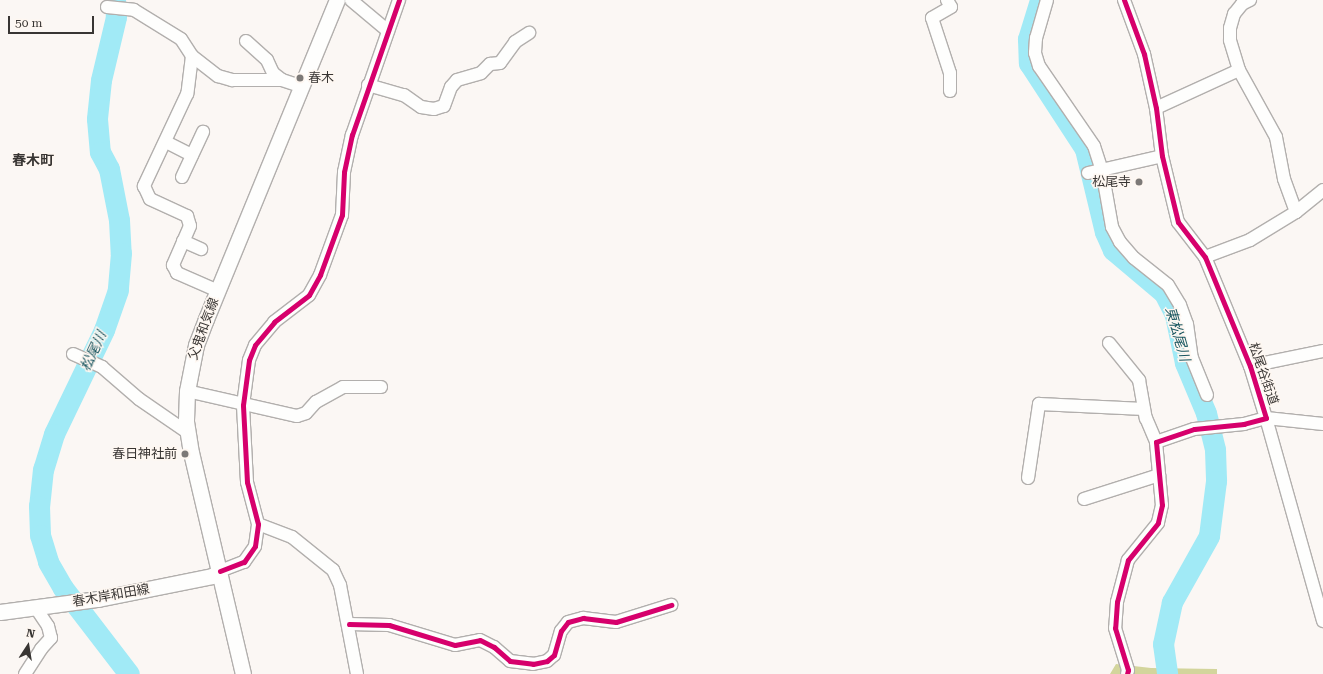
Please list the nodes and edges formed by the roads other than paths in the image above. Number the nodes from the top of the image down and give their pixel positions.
1 (337, 0) edge
2 (351, 0) edge
3 (399, 0) edge
4 (947, 0) edge
5 (1047, 0) edge
6 (1124, 0) edge
7 (1250, 0) edge
8 (107, 7) dead end
9 (388, 31) junction
10 (529, 33) dead end
11 (246, 41) dead end
12 (192, 56) junction
13 (1238, 70) junction
14 (282, 80) junction
15 (368, 85) junction
16 (302, 86) junction
17 (950, 91) dead end
18 (1156, 108) junction
19 (204, 132) dead end
20 (166, 142) junction
21 (192, 155) junction
22 (1162, 156) junction
23 (1095, 171) junction
24 (182, 177) dead end
25 (1323, 190) edge
26 (1296, 212) junction
27 (183, 241) junction
28 (201, 249) dead end
29 (1205, 257) junction
30 (218, 291) junction
31 (1109, 343) dead end
32 (1323, 351) edge
33 (75, 354) dead end
34 (1250, 366) junction
35 (381, 387) dead end
36 (187, 391) junction
37 (1207, 395) dead end
38 (243, 405) junction
39 (1144, 408) junction
40 (1266, 418) junction
41 (1323, 424) edge
42 (187, 432) junction
43 (1156, 442) junction
44 (1159, 475) junction
45 (1028, 478) dead end
46 (1084, 499) dead end
47 (258, 524) junction
48 (220, 571) junction
49 (671, 605) dead end
50 (43, 607) junction
51 (0, 612) edge
52 (1323, 621) edge
53 (349, 624) junction
54 (25, 674) edge
55 (243, 674) edge
56 (357, 674) edge
57 (1127, 674) edge

1 - 16 main road, 父鬼和気線
2 - 9 street
3 - 9 street
4 - 17 street
5 - 23 street
6 - 18 street, 松尾谷街道
7 - 13 street
8 - 12 street
9 - 15 street
10 - 15 street
11 - 14 street
12 - 14 street
12 - 20 street
13 - 18 street
13 - 26 street
14 - 16 street
15 - 38 street
16 - 30 main road, 父鬼和気線
18 - 22 street, 松尾谷街道
19 - 21 street
20 - 21 street
20 - 27 street
21 - 24 street
22 - 23 street
22 - 29 street, 松尾谷街道
23 - 37 street
25 - 26 street
26 - 29 street
27 - 28 street
27 - 30 street
29 - 34 street, 松尾谷街道
30 - 36 main road, 父鬼和気線
31 - 39 street
32 - 34 street
33 - 42 street
34 - 40 street, 松尾谷街道
35 - 38 street
36 - 38 street
36 - 42 main road, 父鬼和気線
38 - 47 street
39 - 43 street
39 - 45 street
40 - 41 street
40 - 43 street, 松尾谷街道
40 - 52 street
42 - 48 main road, 父鬼和気線
43 - 44 street
44 - 46 street
44 - 57 street
47 - 48 street
47 - 53 street
48 - 50 main road, 春木岸和田線
48 - 55 main road, 父鬼和気線
49 - 53 street
50 - 51 main road, 春木岸和田線
50 - 54 street
53 - 56 street

